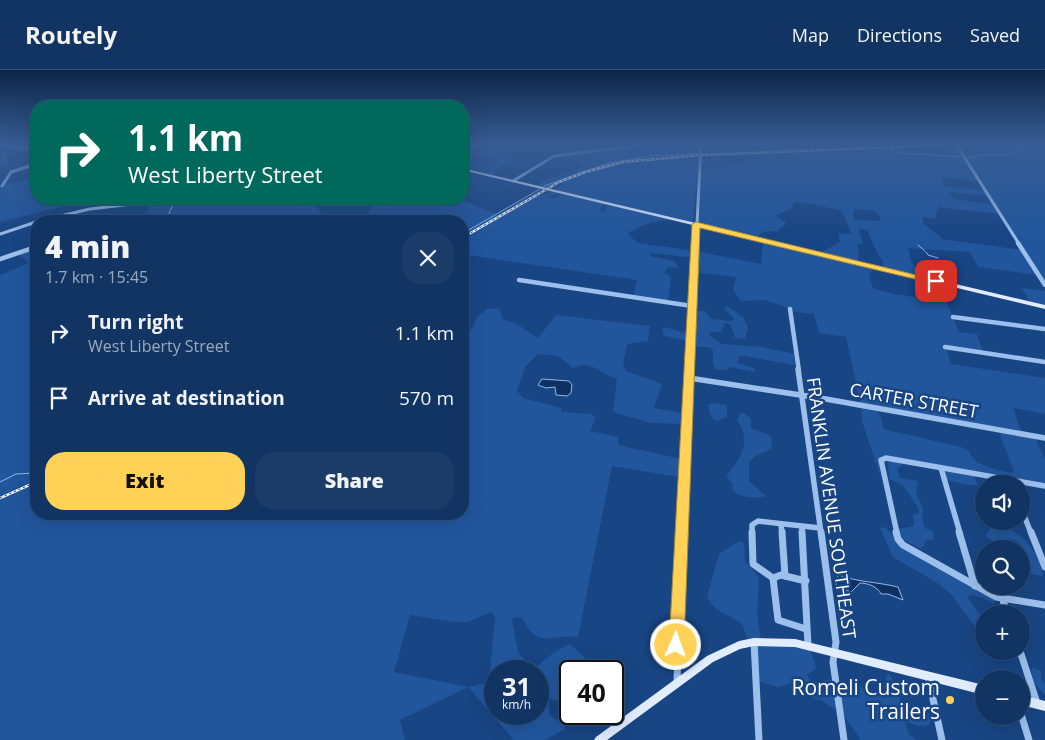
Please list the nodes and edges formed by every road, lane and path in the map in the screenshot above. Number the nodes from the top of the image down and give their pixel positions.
1 (489, 175) edge
2 (522, 175) edge
3 (699, 175) edge
4 (976, 175) edge
5 (2, 179) edge
6 (513, 181) junction
7 (2, 186) dead end
8 (124, 205) edge
9 (66, 215) edge
10 (30, 224) edge
11 (696, 224) junction
12 (0, 234) edge
13 (30, 248) edge
14 (0, 260) edge
15 (518, 280) dead end
16 (1045, 285) edge
17 (692, 306) junction
18 (1045, 307) edge
19 (790, 309) dead end
20 (953, 317) dead end
21 (1045, 330) edge
22 (946, 346) dead end
23 (1045, 362) edge
24 (689, 378) junction
25 (801, 395) junction
26 (1045, 438) edge
27 (941, 468) junction
28 (976, 475) edge
29 (1030, 484) edge
30 (1045, 486) edge
31 (781, 525) junction
32 (802, 528) junction
33 (820, 528) junction
34 (1030, 530) edge
35 (1045, 567) edge
36 (785, 576) junction
37 (773, 578) junction
38 (806, 581) junction
39 (975, 586) joint
40 (993, 595) edge
41 (1003, 600) junction
42 (1004, 605) edge
43 (1045, 605) edge
44 (806, 629) junction
45 (754, 642) junction
46 (808, 645) junction
47 (834, 652) junction
48 (1024, 660) edge
49 (928, 676) junction
50 (677, 683) junction
51 (975, 688) edge
52 (1041, 705) edge
53 (1024, 725) edge
54 (599, 740) edge
55 (759, 740) edge
56 (844, 740) edge
57 (942, 740) edge
58 (1029, 740) edge

1 - 6 main road
2 - 6 street
3 - 11 street
4 - 16 street
5 - 7 street
6 - 11 main road
8 - 9 street
10 - 12 street
11 - 17 street
11 - 18 main road
13 - 14 street
15 - 17 street
17 - 24 street
19 - 25 street, FRANKLIN AVENUE SOUTHEAST
20 - 21 street
22 - 23 street
24 - 25 street, CARTER STREET
24 - 50 street
25 - 26 street, CARTER STREET
25 - 33 street, FRANKLIN AVENUE SOUTHEAST
27 - 28 street
27 - 39 street
27 - 39 street
29 - 30 street
31 - 32 street
31 - 36 street
31 - 37 street
32 - 33 street
32 - 38 street
33 - 47 street, FRANKLIN AVENUE SOUTHEAST
34 - 35 street
36 - 37 street
36 - 38 street
37 - 44 street
38 - 44 street
40 - 41 street
41 - 42 street
41 - 43 street
44 - 46 street
45 - 46 main road
45 - 50 main road
45 - 55 street
46 - 47 main road
47 - 49 main road
47 - 56 street, FRANKLIN AVENUE SOUTHEAST
48 - 52 street
49 - 51 main road
49 - 57 street
50 - 54 main road
53 - 58 street

